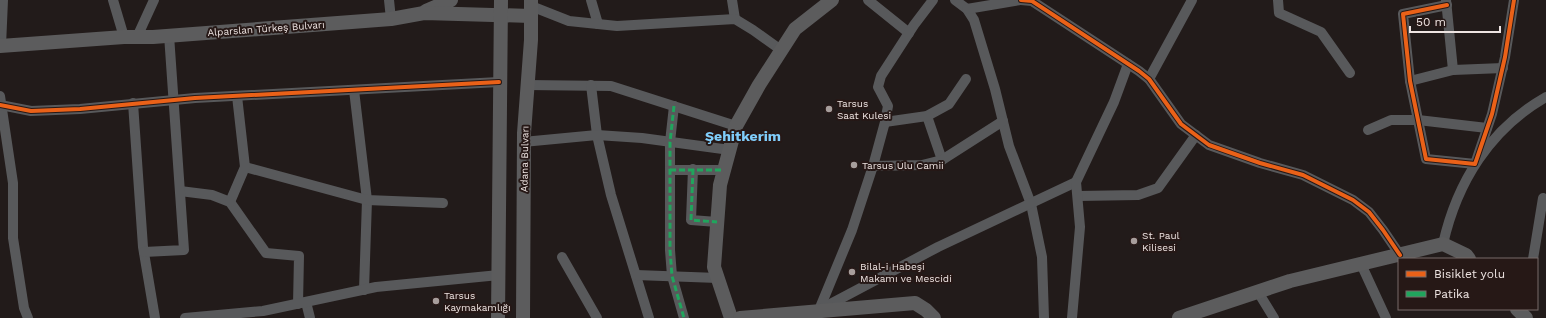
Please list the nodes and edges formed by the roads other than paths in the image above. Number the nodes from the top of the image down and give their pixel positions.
1 (3, 0) edge
2 (113, 0) edge
3 (154, 0) edge
4 (389, 0) edge
5 (451, 0) edge
6 (501, 0) edge
7 (591, 0) edge
8 (732, 0) edge
9 (832, 0) edge
10 (868, 0) edge
11 (933, 0) edge
12 (955, 0) edge
13 (1020, 0) edge
14 (1192, 0) edge
15 (1278, 0) edge
16 (1514, 0) edge
17 (1447, 3) edge
18 (531, 7) edge
19 (967, 8) junction
20 (424, 12) junction
21 (500, 15) junction
22 (391, 19) junction
23 (734, 19) junction
24 (598, 24) junction
25 (909, 33) junction
26 (169, 35) junction
27 (131, 37) junction
28 (0, 46) edge
29 (781, 50) junction
30 (1128, 64) junction
31 (1503, 68) junction
32 (1453, 70) junction
33 (1350, 73) dead end
34 (966, 79) dead end
35 (1149, 79) junction
36 (1410, 81) junction
37 (499, 82) junction
38 (527, 85) junction
39 (591, 85) junction
40 (354, 90) junction
41 (237, 96) junction
42 (1546, 97) edge
43 (174, 99) junction
44 (0, 102) edge
45 (133, 103) junction
46 (674, 106) junction
47 (927, 116) junction
48 (1418, 120) junction
49 (1003, 121) junction
50 (885, 122) junction
51 (736, 126) junction
52 (1487, 128) junction
53 (1368, 130) dead end
54 (597, 135) junction
55 (1196, 135) junction
56 (524, 142) junction
57 (670, 142) junction
58 (730, 150) junction
59 (942, 160) junction
60 (1475, 164) junction
61 (873, 166) junction
62 (245, 167) junction
63 (693, 169) junction
64 (670, 170) junction
65 (724, 170) junction
66 (1076, 182) junction
67 (180, 191) junction
68 (1078, 196) junction
69 (1543, 198) dead end
70 (367, 200) junction
71 (230, 202) junction
72 (443, 203) dead end
73 (1031, 204) junction
74 (717, 222) junction
75 (1443, 244) junction
76 (144, 252) junction
77 (1400, 255) junction
78 (562, 257) dead end
79 (1469, 258) edge
80 (1533, 258) edge
81 (1362, 264) junction
82 (499, 275) junction
83 (636, 275) junction
84 (672, 276) junction
85 (718, 278) junction
86 (364, 290) junction
87 (1258, 292) junction
88 (302, 303) junction
89 (819, 310) junction
90 (1518, 310) edge
91 (792, 315) edge
92 (28, 318) edge
93 (155, 318) edge
94 (186, 318) edge
95 (310, 318) edge
96 (498, 318) edge
97 (522, 318) edge
98 (597, 318) edge
99 (649, 318) edge
100 (684, 318) edge
101 (731, 318) edge
102 (740, 318) edge
103 (934, 318) edge
104 (1044, 318) edge
105 (1072, 318) edge
106 (1179, 318) edge
107 (1274, 318) edge
108 (1386, 318) edge
109 (1526, 318) edge

1 - 28 street
2 - 27 street
3 - 27 street
4 - 22 street
5 - 20 main road
6 - 21 main road
7 - 24 street
8 - 23 street
9 - 29 main road
10 - 25 street
11 - 25 street
12 - 19 street
13 - 19 street
13 - 30 street
14 - 35 street
15 - 33 street
16 - 31 street
17 - 32 street
17 - 36 street
18 - 21 main road, Alparslan Türkeş Bulvarı
18 - 24 street
18 - 38 main road, Adana Bulvarı
19 - 49 street
20 - 21 main road, Alparslan Türkeş Bulvarı
20 - 22 main road, Alparslan Türkeş Bulvarı
21 - 37 main road
22 - 26 main road, Alparslan Türkeş Bulvarı
23 - 24 street
23 - 29 street
25 - 50 street
26 - 27 main road, Alparslan Türkeş Bulvarı
26 - 43 street
27 - 28 main road, Alparslan Türkeş Bulvarı
29 - 51 main road
30 - 35 street
30 - 66 street
31 - 32 street
31 - 52 street
32 - 36 street
34 - 47 street
35 - 55 street
36 - 48 street
37 - 40 street
37 - 82 main road
38 - 39 street
38 - 56 main road, Adana Bulvarı
39 - 46 street
39 - 54 street
40 - 41 street
40 - 70 street
41 - 43 street
41 - 62 street
42 - 60 street
43 - 45 street
43 - 67 street
44 - 45 street
44 - 92 street
45 - 76 street
46 - 51 street
46 - 57 street
47 - 50 street
47 - 59 street
48 - 52 street
48 - 53 street
48 - 60 street
49 - 59 street
49 - 73 street
50 - 61 street
51 - 58 main road
52 - 60 street
54 - 56 street
54 - 57 street
54 - 83 street
55 - 68 street
55 - 77 street
56 - 97 main road, Adana Bulvarı
57 - 58 street
57 - 64 street
58 - 65 main road
59 - 61 street
60 - 75 street
61 - 89 street
62 - 70 street
62 - 71 street
63 - 64 street
63 - 65 street
63 - 74 street
64 - 84 street
65 - 74 main road
66 - 68 street
66 - 73 street
67 - 71 street
67 - 76 street
68 - 105 street
69 - 80 street
70 - 72 street
70 - 86 street
71 - 88 street
73 - 89 street
73 - 104 street
74 - 85 main road
75 - 77 main road
75 - 79 main road
76 - 93 street
77 - 81 main road
78 - 98 street
81 - 87 main road
81 - 108 street
82 - 86 street
82 - 96 main road
83 - 84 street
83 - 99 street
84 - 85 street
84 - 100 street
85 - 101 main road
86 - 88 street
87 - 106 main road
87 - 107 street
88 - 94 street
88 - 95 street
89 - 91 main road
89 - 103 main road
90 - 109 main road
91 - 102 main road

